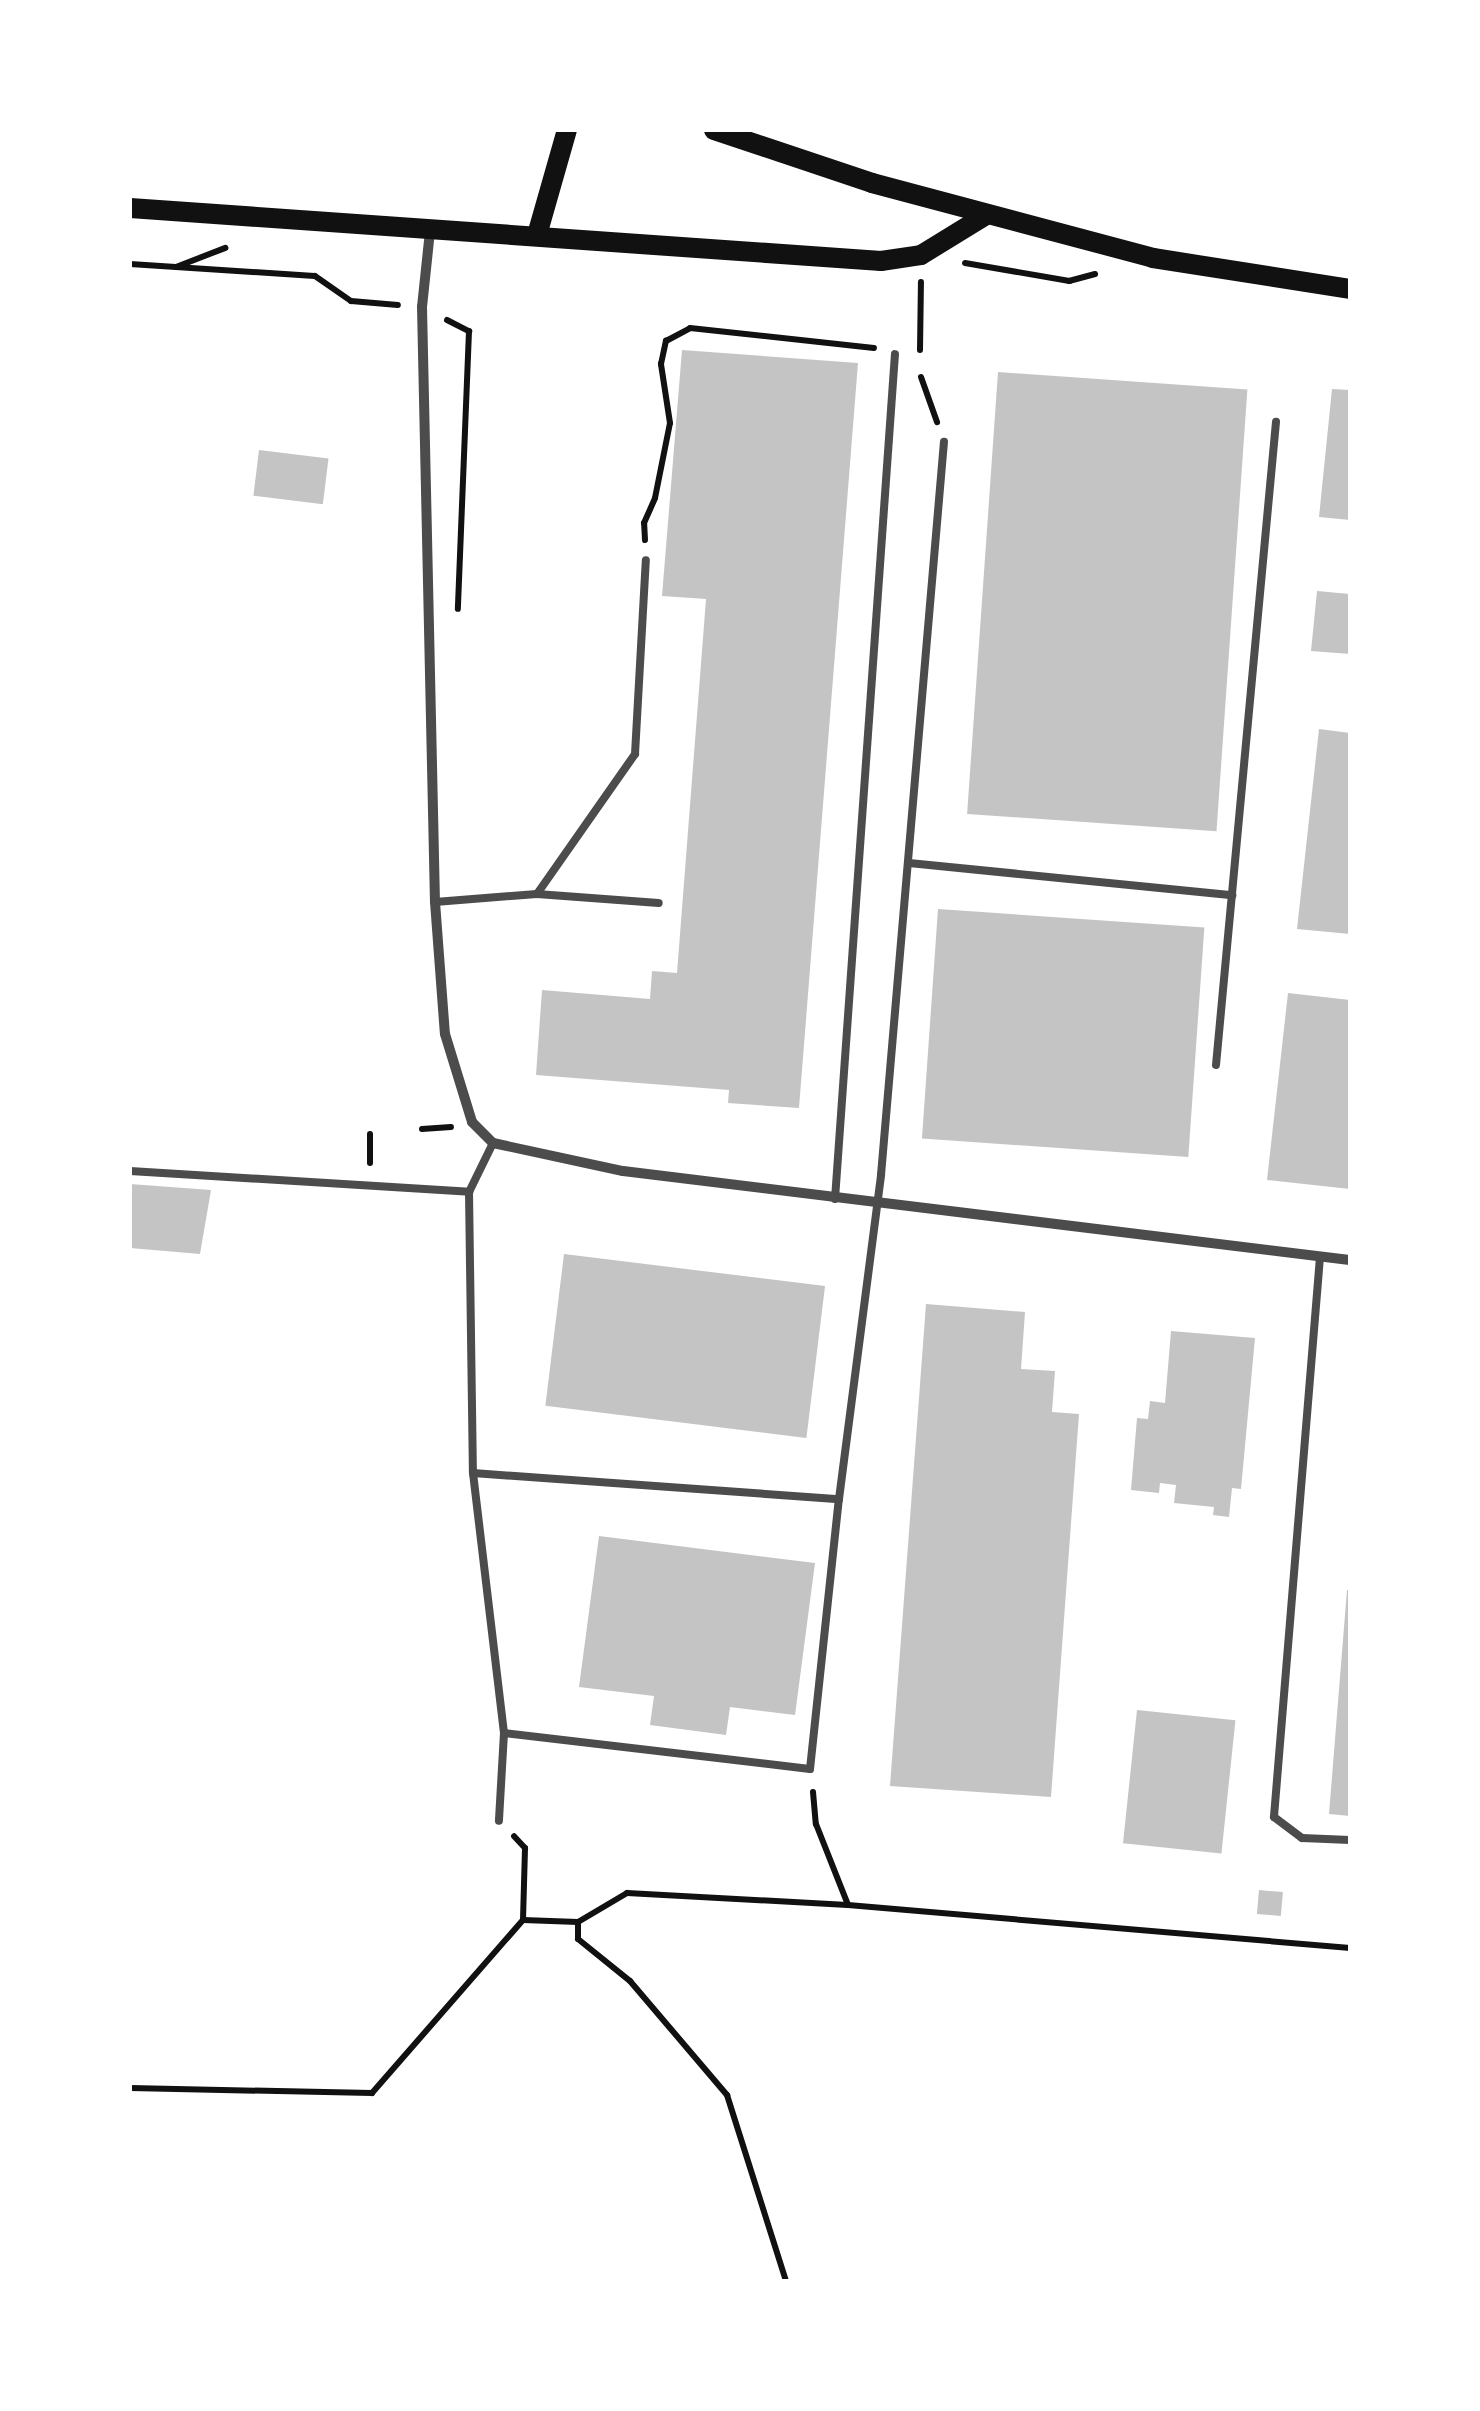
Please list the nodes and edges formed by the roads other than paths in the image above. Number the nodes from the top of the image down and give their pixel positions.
1 (567, 130) edge
2 (714, 130) edge
3 (130, 208) edge
4 (986, 215) junction
5 (430, 230) junction
6 (537, 235) junction
7 (1350, 289) edge
8 (895, 354) road end
9 (1276, 422) dead end
10 (944, 442) road end
11 (646, 560) road end
12 (910, 862) junction
13 (537, 894) junction
14 (1232, 894) junction
15 (435, 902) junction
16 (658, 903) dead end
17 (1216, 1066) dead end
18 (493, 1143) junction
19 (130, 1171) edge
20 (469, 1192) junction
21 (835, 1199) junction
22 (877, 1204) junction
23 (1320, 1257) junction
24 (1350, 1260) edge
25 (474, 1473) junction
26 (838, 1498) junction
27 (504, 1733) junction
28 (499, 1821) road end
29 (1350, 1840) edge

1 - 6 main road
2 - 4 main road
3 - 5 main road
4 - 6 main road
4 - 7 main road
5 - 6 main road
5 - 15 street
8 - 21 lane
9 - 14 lane
10 - 12 lane
11 - 13 lane
12 - 14 lane
12 - 22 lane
13 - 15 lane
13 - 16 lane
14 - 17 lane
15 - 18 street
18 - 20 lane
18 - 21 street
19 - 20 lane
20 - 25 lane
21 - 22 street
22 - 23 street
22 - 26 lane
23 - 24 street
23 - 29 lane
25 - 26 lane
25 - 27 lane
26 - 27 lane
27 - 28 lane

